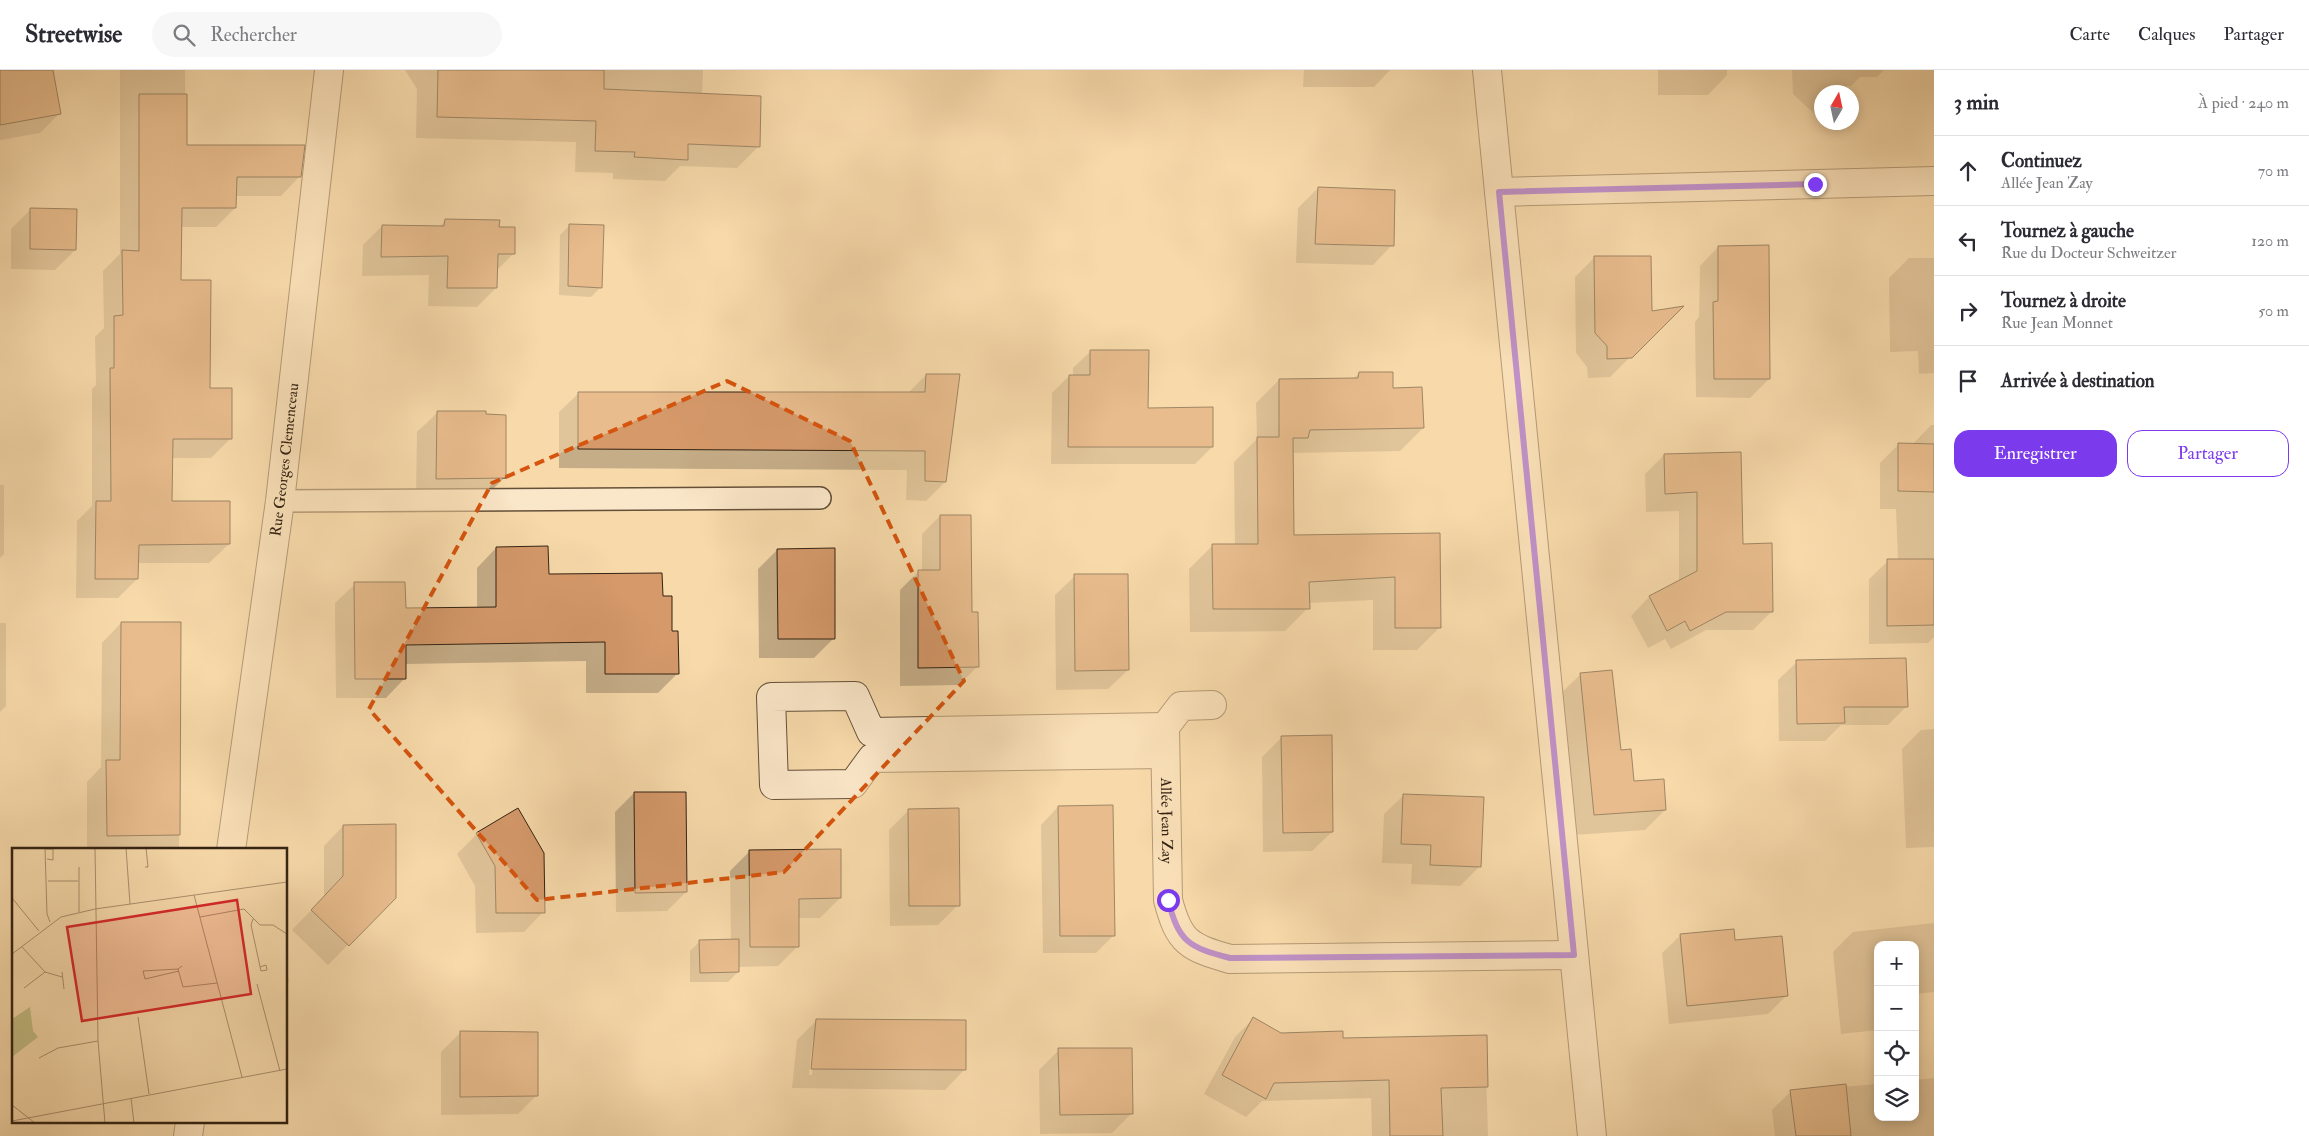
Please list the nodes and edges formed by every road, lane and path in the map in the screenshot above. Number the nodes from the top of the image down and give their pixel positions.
1 (329, 70) edge
2 (1487, 70) edge
3 (1934, 181) edge
4 (1499, 192) junction
5 (820, 498) dead end
6 (280, 501) junction
7 (1212, 705) dead end
8 (1165, 727) junction
9 (1020, 729) junction
10 (871, 732) junction
11 (1164, 754) junction
12 (1022, 756) junction
13 (872, 758) junction
14 (231, 848) edge
15 (1574, 955) junction
16 (1592, 1136) edge

1 - 6 street, Rue Georges Clemenceau
2 - 4 street
3 - 4 street
4 - 15 street
5 - 6 lane
6 - 14 street, Rue Georges Clemenceau
7 - 8 street
8 - 9 street
8 - 11 street, Allée Jean Zay
9 - 10 street
9 - 12 street
10 - 13 street
10 - 13 street
11 - 12 street
11 - 15 street, Allée Jean Zay
12 - 13 street
15 - 16 street

